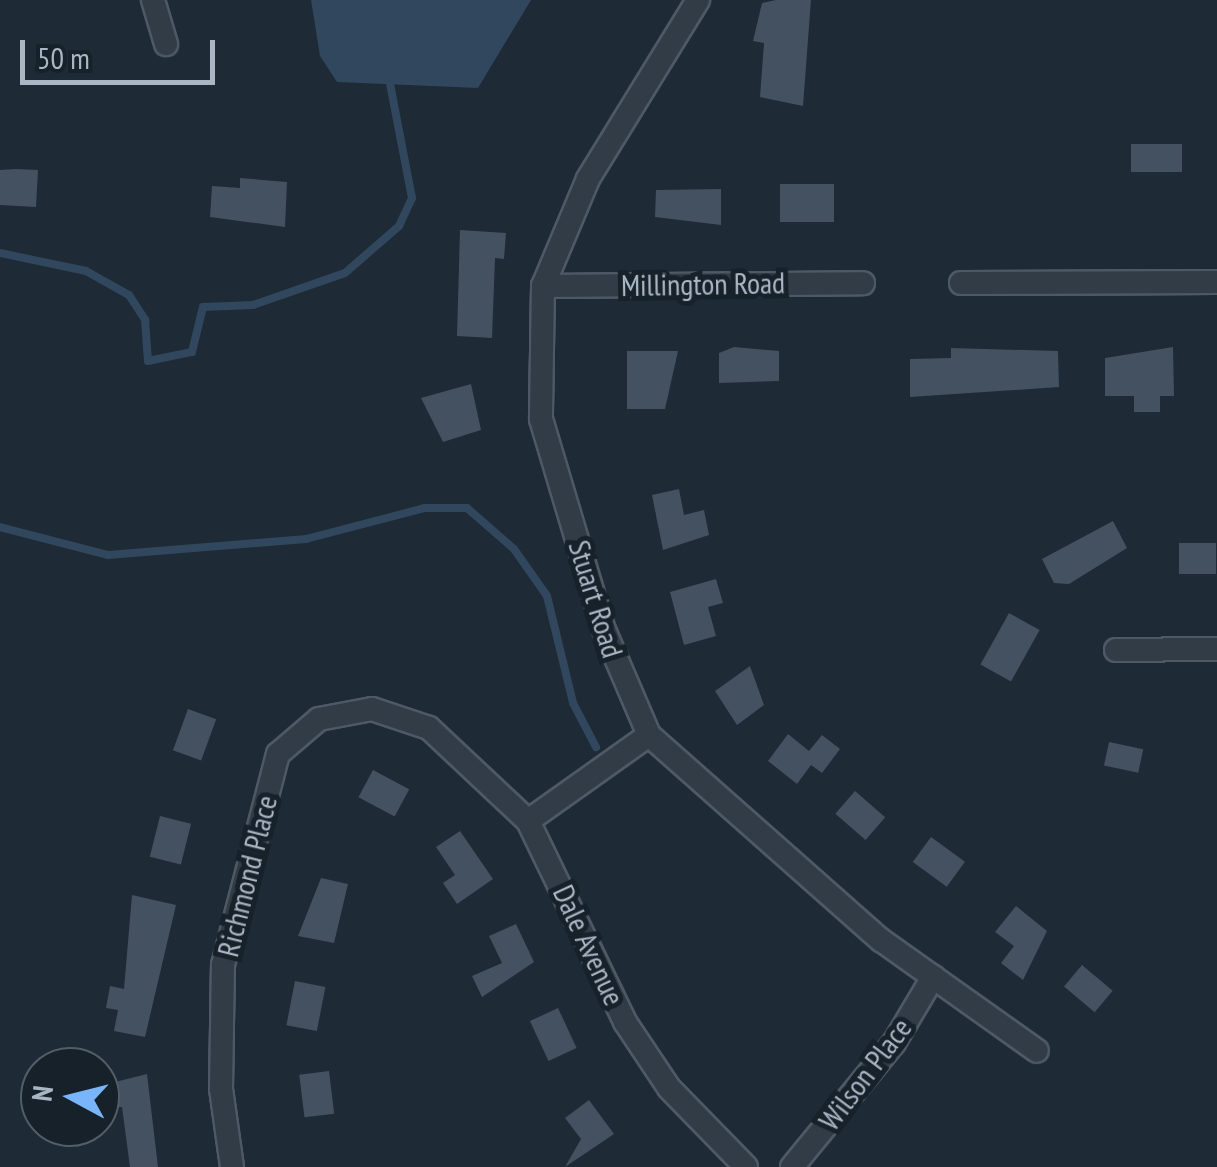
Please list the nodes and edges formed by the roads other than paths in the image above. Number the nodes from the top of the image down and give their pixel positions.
1 (153, 0) edge
2 (698, 0) edge
3 (166, 44) dead end
4 (863, 282) dead end
5 (1217, 282) edge
6 (961, 283) dead end
7 (543, 286) junction
8 (1217, 649) edge
9 (1116, 650) dead end
10 (429, 728) joint
11 (648, 735) junction
12 (528, 821) junction
13 (933, 978) junction
14 (1037, 1051) dead end
15 (735, 1163) edge
16 (232, 1167) edge
17 (792, 1167) edge

1 - 3 street
2 - 7 street, Stuart Road
4 - 7 street, Millington Road
5 - 6 street
7 - 11 street, Stuart Road
8 - 9 street
10 - 12 street, Dale Avenue
10 - 16 street, Richmond Place
11 - 12 street
11 - 13 street, Stuart Road
12 - 15 street, Dale Avenue
13 - 14 street, Stuart Road
13 - 17 street, Wilson Place

